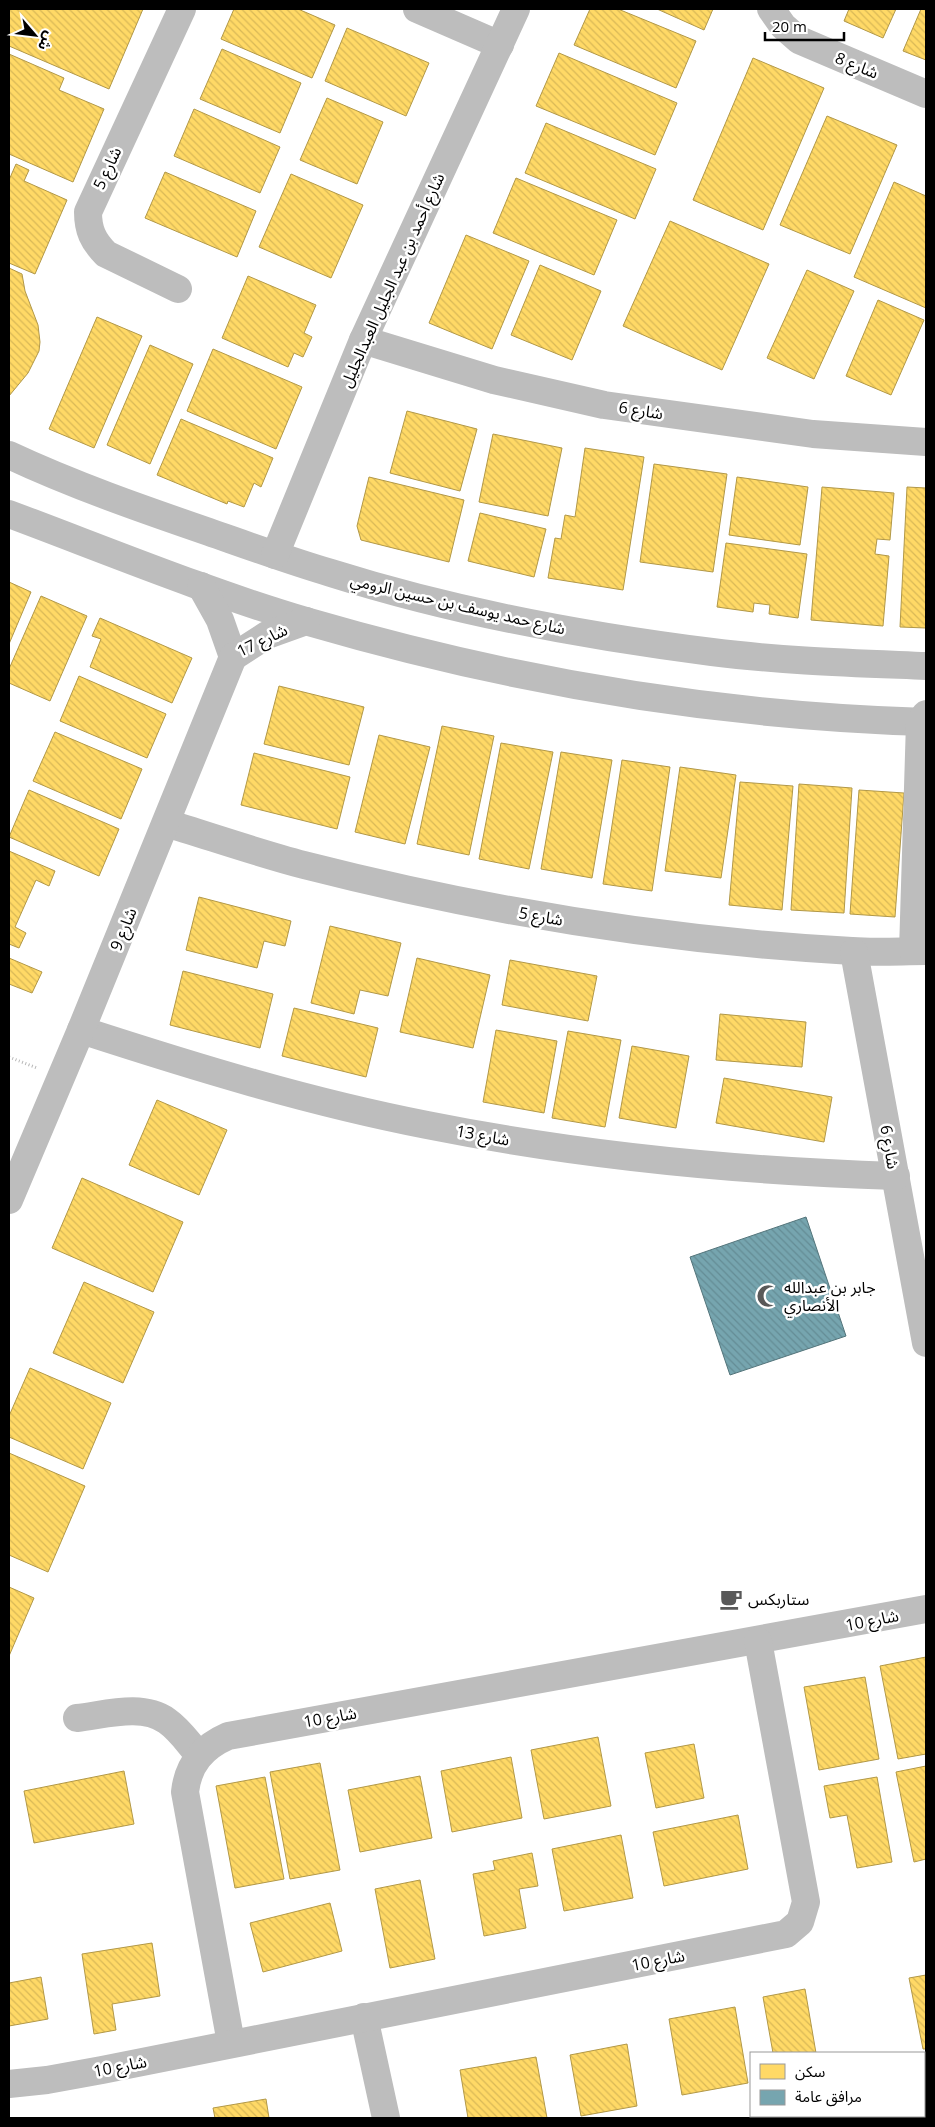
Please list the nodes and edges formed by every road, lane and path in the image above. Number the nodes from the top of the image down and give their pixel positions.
1 (182, 9) edge
2 (417, 9) edge
3 (516, 9) edge
4 (772, 9) edge
5 (500, 45) junction
6 (926, 94) edge
7 (178, 289) dead end
8 (363, 340) junction
9 (926, 442) edge
10 (9, 455) edge
11 (9, 514) edge
12 (275, 555) junction
13 (201, 586) junction
14 (306, 621) junction
15 (233, 657) junction
16 (926, 666) edge
17 (924, 719) edge
18 (166, 823) junction
19 (920, 951) edge
20 (854, 952) junction
21 (81, 1030) junction
22 (896, 1176) junction
23 (9, 1200) edge
24 (926, 1343) edge
25 (926, 1609) edge
26 (758, 1641) junction
27 (77, 1718) dead end
28 (199, 1755) junction
29 (364, 2017) junction
30 (230, 2043) junction
31 (9, 2084) edge
32 (386, 2118) edge

1 - 7 street, شارع 5
2 - 5 street
3 - 5 street, شارع أحمد بن عبد الجليل العبدالجليل
4 - 6 street, شارع 8
5 - 8 street, شارع أحمد بن عبد الجليل العبدالجليل
8 - 9 street, شارع 6
8 - 12 street, شارع أحمد بن عبد الجليل العبدالجليل
10 - 12 street, شارع حمد يوسف بن حسين الرومي
11 - 13 street
12 - 16 street, شارع حمد يوسف بن حسين الرومي
13 - 14 street
13 - 15 street, شارع 17
14 - 15 street, شارع 17
14 - 17 street
15 - 18 street, شارع 9
17 - 19 street
18 - 20 street, شارع 5
18 - 21 street, شارع 9
19 - 20 street, شارع 5
20 - 22 street, شارع 6
21 - 22 street, شارع 13
21 - 23 street, شارع 9
22 - 24 street, شارع 6
25 - 26 street, شارع 10
26 - 28 street, شارع 10
26 - 29 street, شارع 10
27 - 28 street
28 - 30 street, شارع 10
29 - 30 street, شارع 10
29 - 32 street
30 - 31 street, شارع 10

